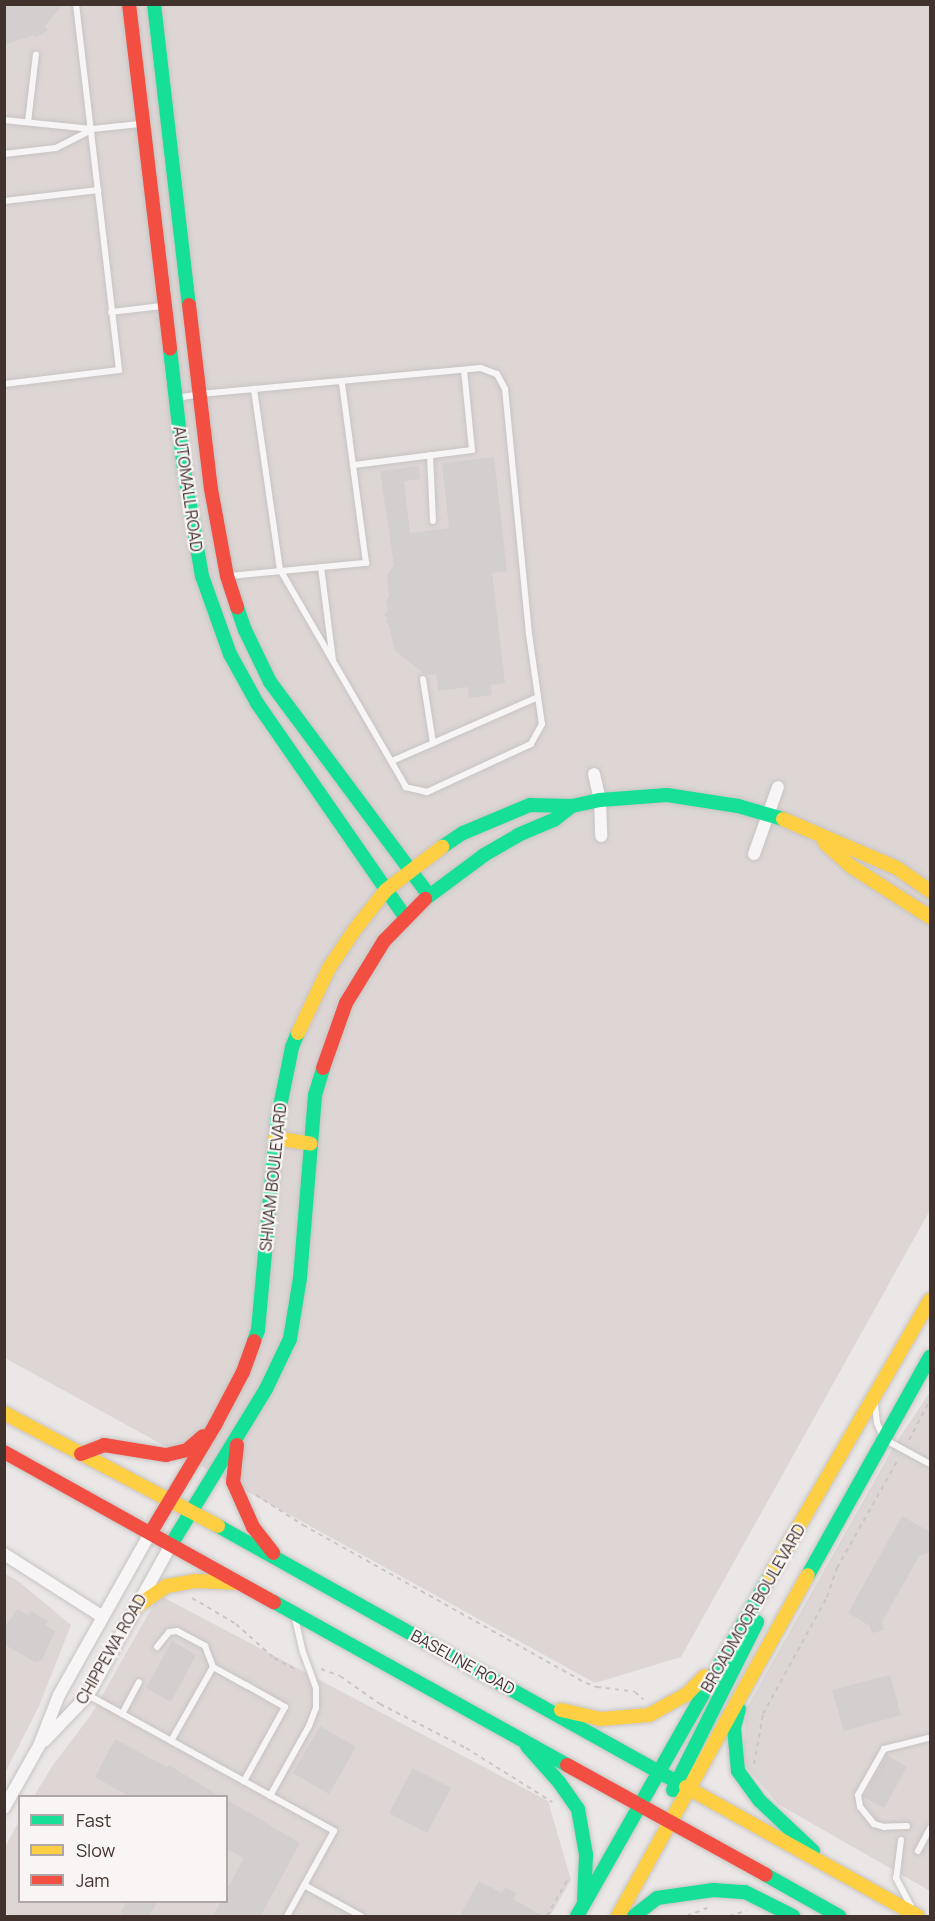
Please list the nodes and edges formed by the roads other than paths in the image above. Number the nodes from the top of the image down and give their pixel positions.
1 (76, 4) edge
2 (129, 4) edge
3 (154, 4) edge
4 (36, 54) dead end
5 (4, 120) edge
6 (28, 122) junction
7 (143, 123) junction
8 (92, 129) junction
9 (4, 154) edge
10 (98, 190) junction
11 (4, 201) edge
12 (165, 306) junction
13 (111, 312) junction
14 (464, 370) junction
15 (342, 382) junction
16 (4, 384) edge
17 (254, 389) junction
18 (200, 394) junction
19 (176, 398) junction
20 (430, 455) junction
21 (354, 465) junction
22 (433, 521) dead end
23 (321, 567) junction
24 (280, 570) junction
25 (226, 576) junction
26 (333, 664) junction
27 (423, 679) dead end
28 (538, 697) junction
29 (433, 742) junction
30 (392, 761) junction
31 (594, 774) dead end
32 (778, 787) dead end
33 (600, 800) junction
34 (572, 806) junction
35 (769, 814) junction
36 (812, 832) junction
37 (601, 836) dead end
38 (754, 854) dead end
39 (412, 869) junction
40 (386, 890) junction
41 (930, 891) edge
42 (429, 895) junction
43 (405, 917) junction
44 (930, 917) edge
45 (275, 1138) junction
46 (311, 1144) junction
47 (930, 1300) edge
48 (930, 1357) edge
49 (875, 1399) junction
50 (4, 1413) edge
51 (215, 1425) junction
52 (239, 1435) junction
53 (884, 1439) junction
54 (4, 1452) edge
55 (81, 1454) junction
56 (930, 1464) edge
57 (170, 1500) junction
58 (191, 1511) junction
59 (151, 1532) junction
60 (172, 1543) junction
61 (4, 1554) edge
62 (278, 1560) junction
63 (244, 1583) junction
64 (762, 1594) junction
65 (137, 1606) junction
66 (293, 1610) junction
67 (103, 1617) junction
68 (157, 1647) dead end
69 (725, 1655) junction
70 (213, 1667) junction
71 (139, 1682) dead end
72 (745, 1687) junction
73 (88, 1695) junction
74 (542, 1706) junction
75 (122, 1713) junction
76 (515, 1734) junction
77 (928, 1738) dead end
78 (171, 1741) junction
79 (39, 1746) junction
80 (658, 1771) junction
81 (244, 1781) junction
82 (675, 1781) junction
83 (688, 1788) junction
84 (270, 1796) junction
85 (639, 1804) junction
86 (4, 1808) edge
87 (670, 1821) junction
88 (907, 1826) dead end
89 (930, 1828) edge
90 (901, 1840) dead end
91 (918, 1851) dead end
92 (831, 1869) junction
93 (304, 1885) junction
94 (581, 1910) edge
95 (917, 1916) edge
96 (287, 1917) edge
97 (361, 1917) edge
98 (618, 1917) edge
99 (634, 1917) edge
100 (794, 1917) edge
101 (840, 1917) edge

1 - 8 lane
2 - 7 main road, AUTOMALL ROAD
3 - 18 main road, AUTOMALL ROAD
4 - 6 lane
5 - 6 lane
6 - 8 lane
7 - 8 lane
7 - 12 main road, AUTOMALL ROAD
8 - 9 lane
8 - 10 lane
10 - 11 lane
10 - 13 lane
12 - 13 lane
12 - 19 main road, AUTOMALL ROAD
13 - 16 lane
14 - 15 lane
14 - 20 lane
14 - 28 lane
15 - 17 lane
15 - 21 lane
17 - 18 lane
17 - 24 lane
18 - 19 lane
18 - 25 main road, AUTOMALL ROAD
19 - 40 main road, AUTOMALL ROAD
20 - 21 lane
20 - 22 lane
21 - 23 lane
23 - 24 lane
23 - 26 lane
24 - 25 lane
24 - 26 lane
25 - 39 main road, AUTOMALL ROAD
26 - 30 lane
27 - 29 lane
28 - 29 lane
28 - 30 lane
29 - 30 lane
31 - 33 street
32 - 35 street
33 - 34 main road, SHIVAM BOULEVARD
33 - 35 main road, SHIVAM BOULEVARD
33 - 37 street
34 - 39 main road, SHIVAM BOULEVARD
34 - 42 main road, SHIVAM BOULEVARD
35 - 36 main road, SHIVAM BOULEVARD
35 - 38 street
36 - 41 main road, SHIVAM BOULEVARD
36 - 44 main road, SHIVAM BOULEVARD
39 - 40 main road, SHIVAM BOULEVARD
39 - 42 main road, AUTOMALL ROAD
40 - 43 main road, AUTOMALL ROAD
40 - 45 main road, SHIVAM BOULEVARD
42 - 43 main road, SHIVAM BOULEVARD
43 - 46 main road, SHIVAM BOULEVARD
45 - 46 main road
45 - 51 main road, SHIVAM BOULEVARD
46 - 52 main road, SHIVAM BOULEVARD
47 - 49 main road, BROADMOOR BOULEVARD
48 - 53 main road, BROADMOOR BOULEVARD
49 - 53 lane
49 - 64 main road, BROADMOOR BOULEVARD
50 - 55 main road, BASELINE ROAD
51 - 55 main road
51 - 57 main road, SHIVAM BOULEVARD
52 - 58 main road, SHIVAM BOULEVARD
52 - 62 main road
53 - 56 lane
53 - 72 main road, BROADMOOR BOULEVARD
54 - 59 main road
55 - 57 main road, BASELINE ROAD
57 - 58 main road, BASELINE ROAD
57 - 59 main road, SHIVAM BOULEVARD
58 - 60 main road, SHIVAM BOULEVARD
58 - 62 main road, BASELINE ROAD
59 - 60 main road
59 - 67 street, CHIPPEWA ROAD
60 - 63 main road
60 - 65 street, CHIPPEWA ROAD
61 - 67 street
62 - 74 main road, BASELINE ROAD
63 - 65 main road
63 - 66 main road
64 - 69 main road, BROADMOOR BOULEVARD
64 - 82 main road
65 - 73 street, CHIPPEWA ROAD
66 - 76 main road
66 - 84 lane
67 - 79 street, CHIPPEWA ROAD
68 - 70 lane
69 - 74 main road
69 - 80 main road, BROADMOOR BOULEVARD
70 - 78 lane
70 - 81 lane
71 - 75 lane
72 - 83 main road, BROADMOOR BOULEVARD
72 - 92 main road
73 - 75 lane
73 - 79 street, CHIPPEWA ROAD
74 - 80 main road, BASELINE ROAD
75 - 78 lane
76 - 85 main road
76 - 94 main road
77 - 88 lane
78 - 81 lane
79 - 86 street, CHIPPEWA ROAD
80 - 82 main road, BASELINE ROAD
80 - 85 main road, BROADMOOR BOULEVARD
81 - 84 lane
82 - 83 main road, BASELINE ROAD
82 - 87 main road
83 - 87 main road, BROADMOOR BOULEVARD
83 - 92 main road, BASELINE ROAD
84 - 93 lane
85 - 87 main road
85 - 94 main road, BROADMOOR BOULEVARD
87 - 98 main road, BROADMOOR BOULEVARD
87 - 101 main road
89 - 91 lane
90 - 95 lane
92 - 95 main road, BASELINE ROAD
93 - 96 lane
93 - 97 lane
99 - 100 main road

